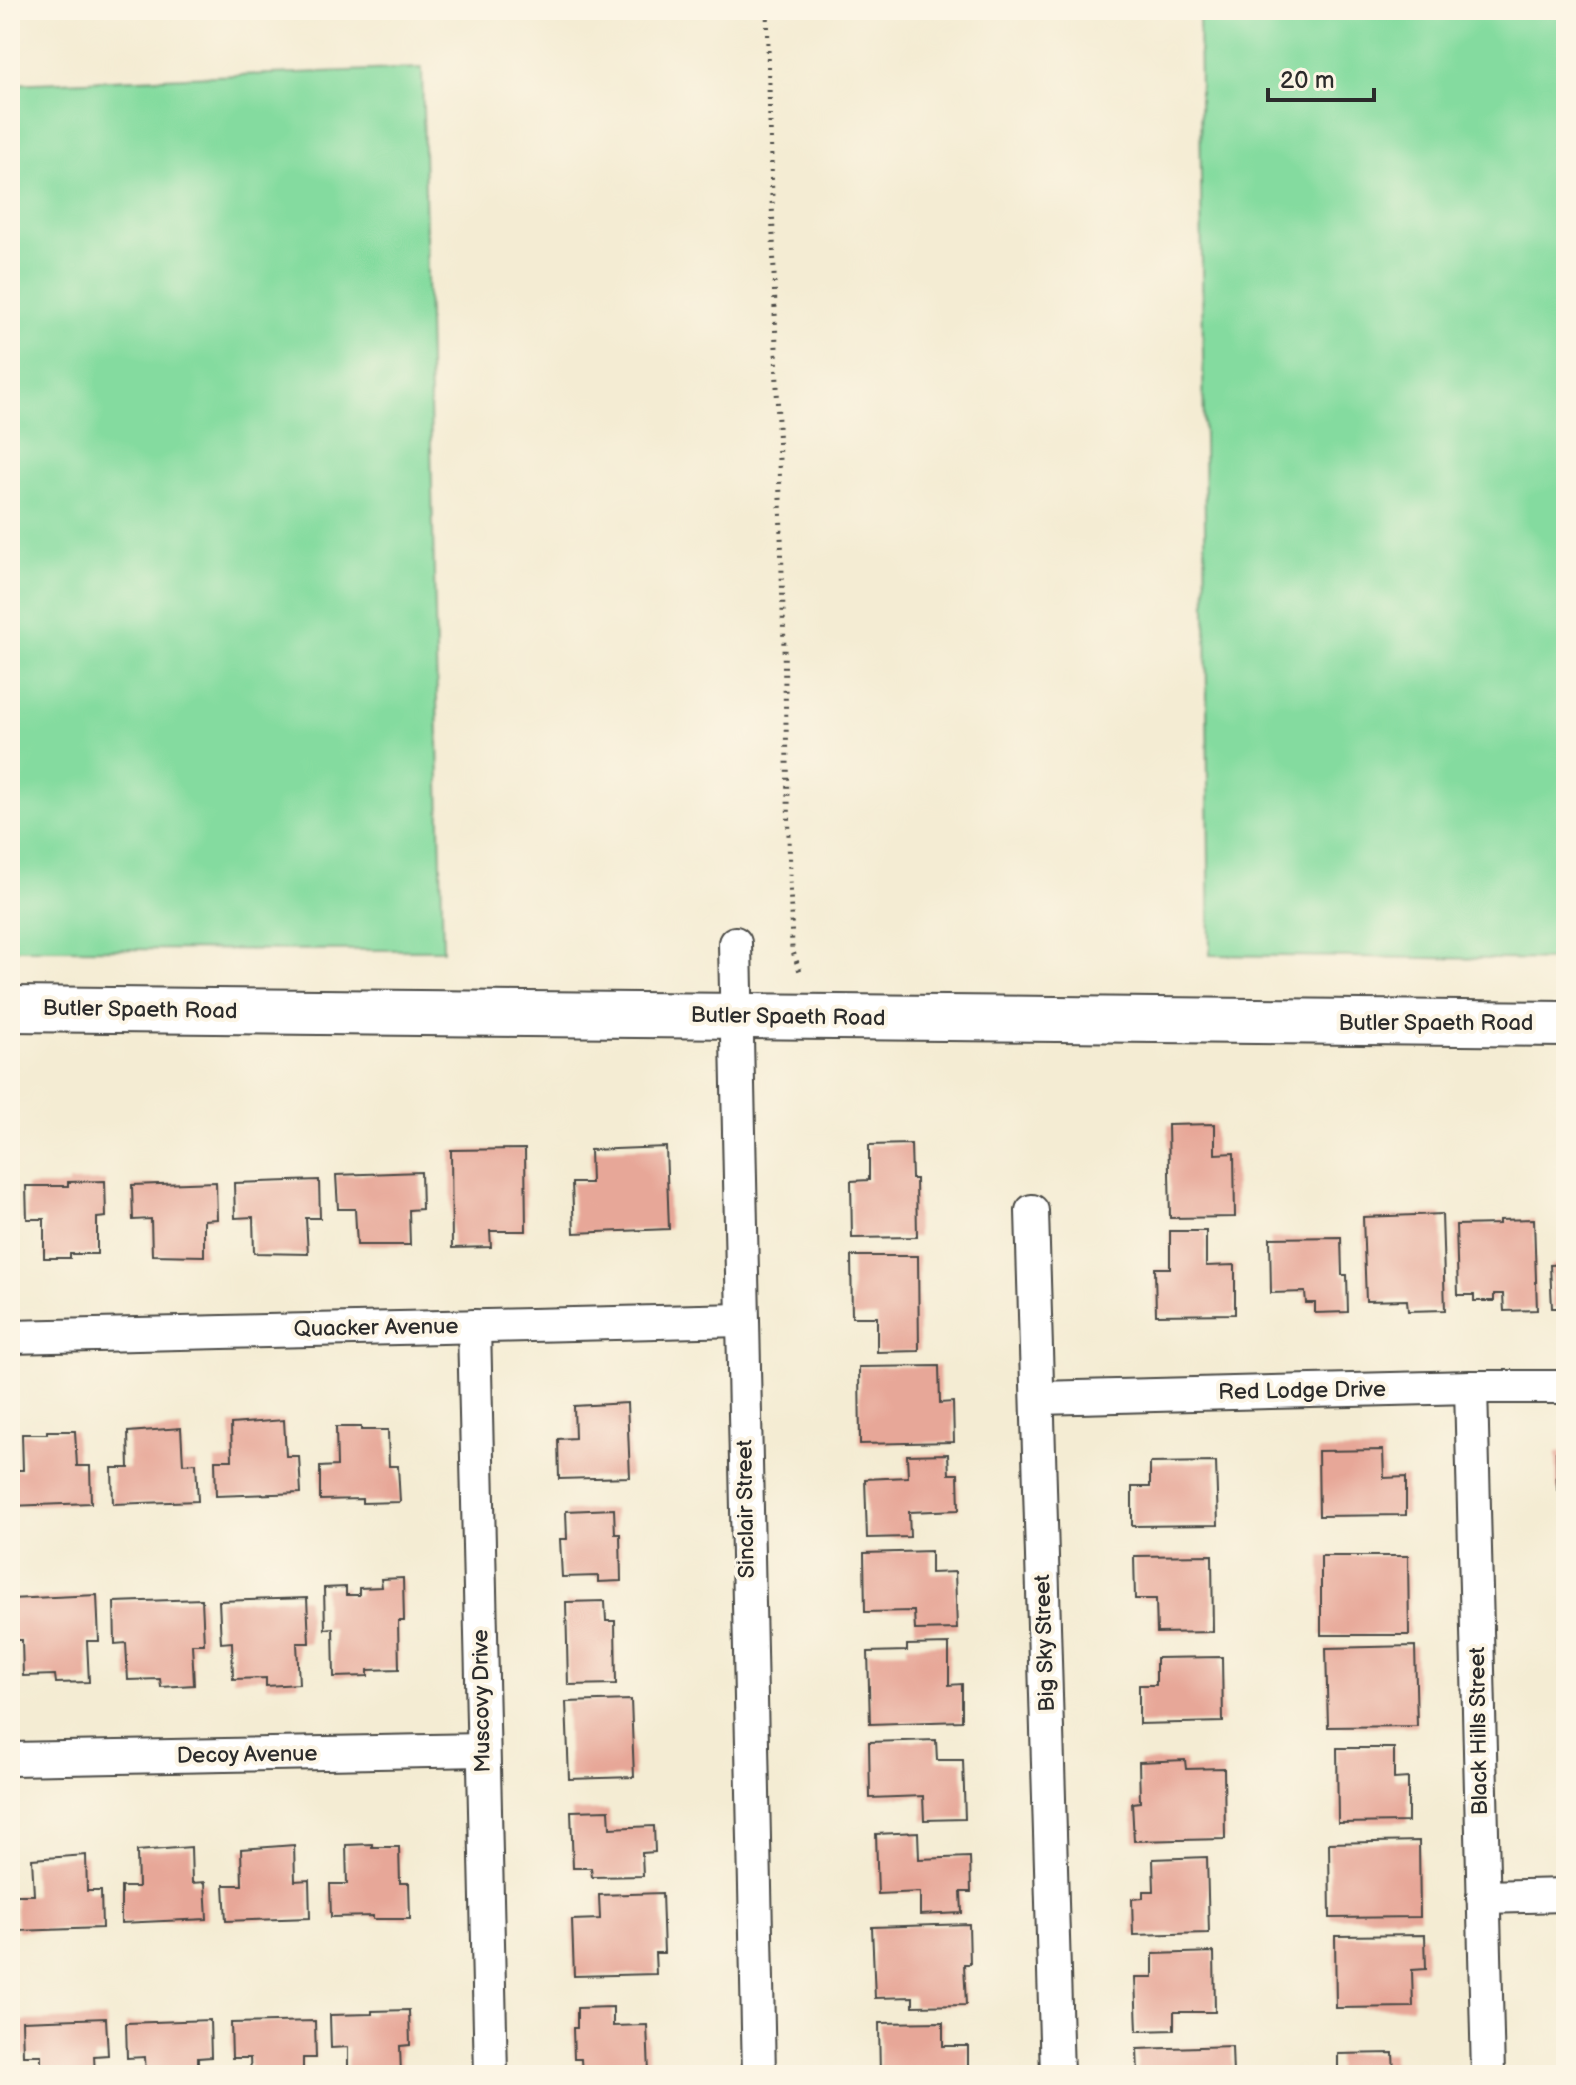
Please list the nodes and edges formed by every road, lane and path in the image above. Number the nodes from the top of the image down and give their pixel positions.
1 (767, 10) edge
2 (735, 943) dead end
3 (801, 974) dead end
4 (10, 1009) edge
5 (736, 1017) junction
6 (1566, 1024) edge
7 (1032, 1211) dead end
8 (742, 1320) junction
9 (474, 1326) junction
10 (10, 1337) edge
11 (1471, 1387) junction
12 (1566, 1387) edge
13 (1039, 1398) junction
14 (483, 1750) junction
15 (10, 1759) edge
16 (1566, 1895) edge
17 (1483, 1897) junction
18 (491, 2075) edge
19 (759, 2075) edge
20 (1057, 2075) edge
21 (1488, 2075) edge

1 - 3 path
2 - 5 street, Sinclair Street
4 - 5 main road, Butler Spaeth Road
5 - 6 main road, Butler Spaeth Road
5 - 8 street, Sinclair Street
7 - 13 street, Big Sky Street
8 - 9 street, Quacker Avenue
8 - 19 street, Sinclair Street
9 - 10 street, Quacker Avenue
9 - 14 street, Muscovy Drive
11 - 12 street, Red Lodge Drive
11 - 13 street, Red Lodge Drive
11 - 17 street, Black Hills Street
13 - 20 street, Big Sky Street
14 - 15 street, Decoy Avenue
14 - 18 street, Muscovy Drive
16 - 17 street
17 - 21 street, Black Hills Street

